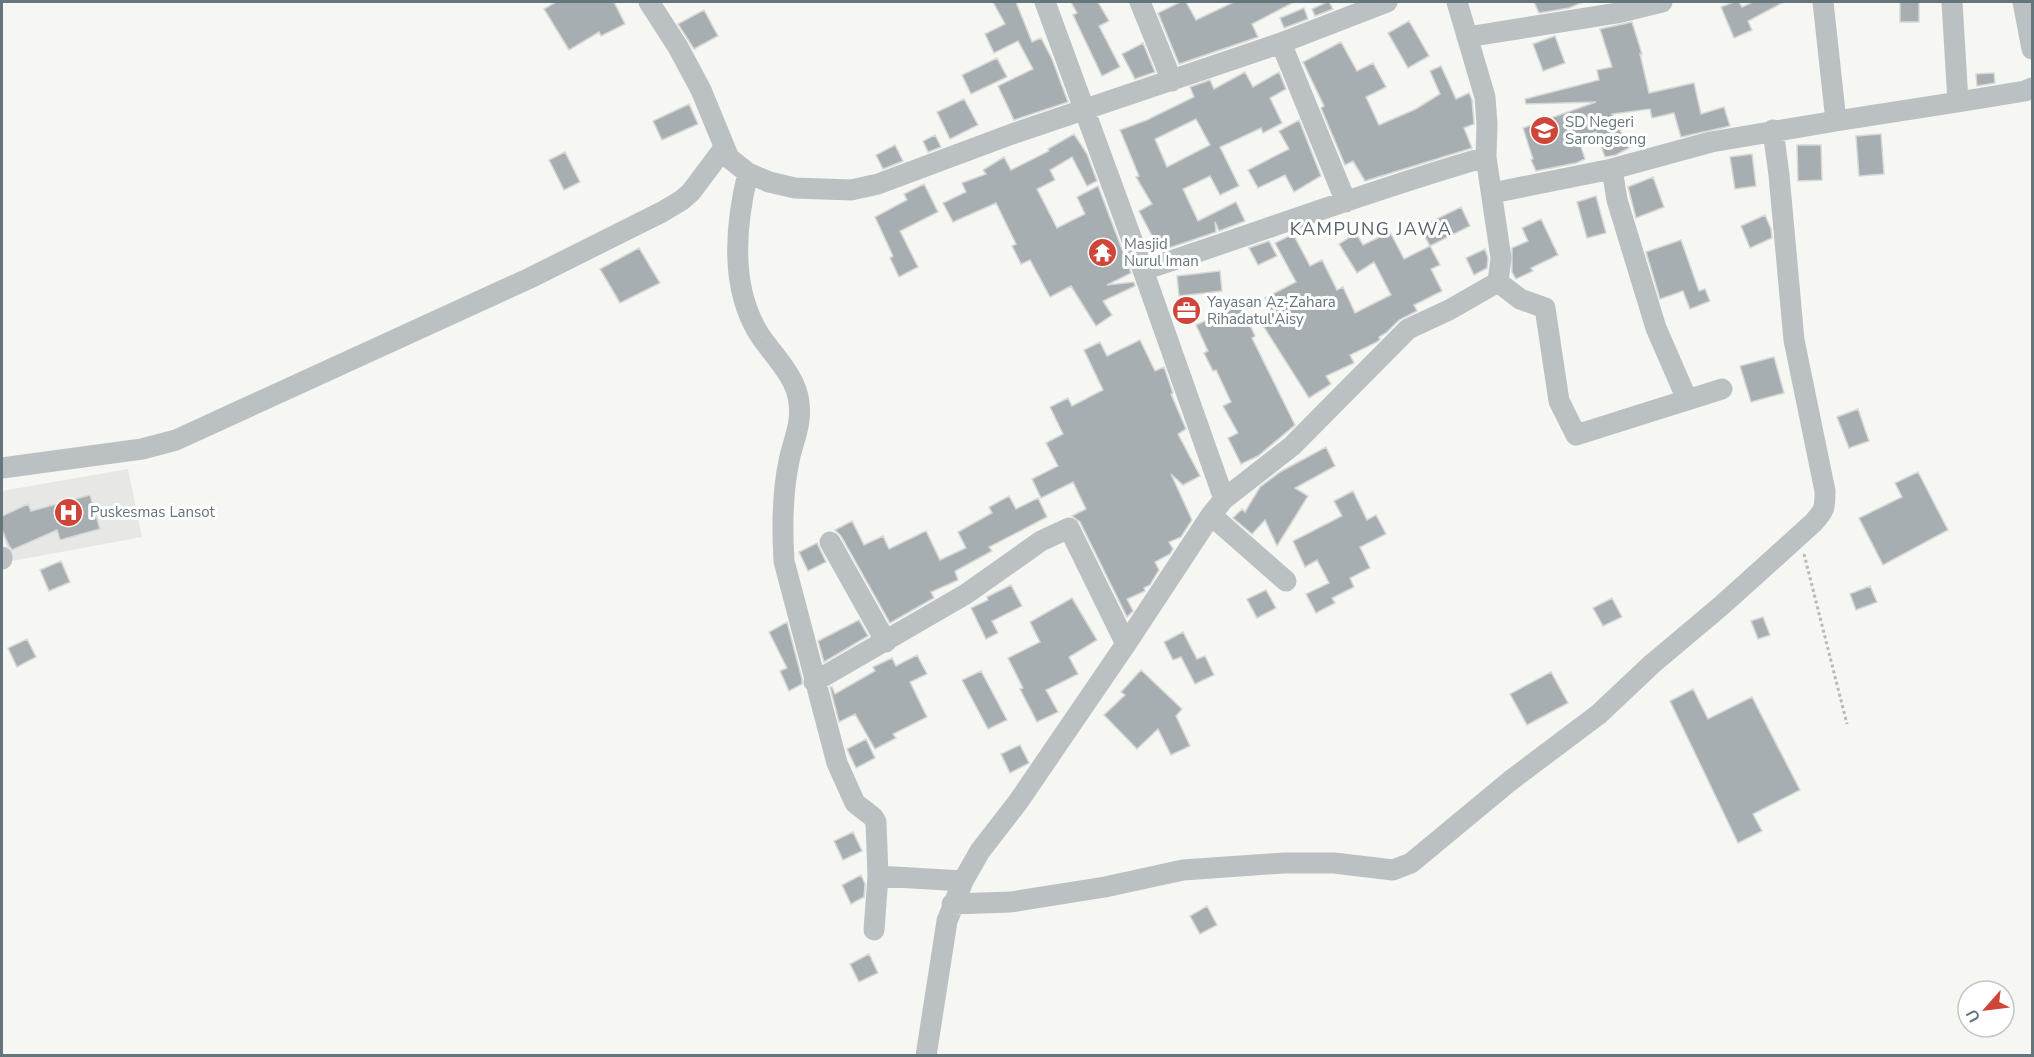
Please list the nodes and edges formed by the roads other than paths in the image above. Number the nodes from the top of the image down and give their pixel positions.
1 (649, 2) edge
2 (1045, 2) edge
3 (1140, 2) edge
4 (1383, 2) edge
5 (1662, 2) edge
6 (1823, 2) edge
7 (1952, 2) edge
8 (2024, 2) edge
9 (1462, 3) edge
10 (1467, 37) junction
11 (1281, 43) junction
12 (2032, 49) edge
13 (1172, 81) junction
14 (2032, 88) edge
15 (1958, 102) junction
16 (1086, 110) junction
17 (1836, 121) junction
18 (1773, 130) junction
19 (1486, 157) junction
20 (735, 162) junction
21 (1612, 169) junction
22 (1492, 193) junction
23 (1346, 202) junction
24 (1143, 270) junction
25 (1498, 282) junction
26 (1722, 389) dead end
27 (1686, 400) junction
28 (2, 468) edge
29 (1218, 507) junction
30 (831, 542) dead end
31 (1286, 581) dead end
32 (886, 642) junction
33 (1126, 644) junction
34 (814, 682) junction
35 (878, 876) junction
36 (963, 881) junction
37 (952, 904) junction
38 (874, 930) dead end
39 (926, 1056) edge

1 - 20 street
2 - 16 street
3 - 13 street
4 - 11 street
5 - 10 street
6 - 17 street
7 - 15 street
8 - 12 street
9 - 10 street
10 - 19 street
11 - 13 street
11 - 23 street
13 - 16 street
14 - 15 street
15 - 17 street
16 - 20 street
16 - 24 street
17 - 18 street
18 - 21 street
18 - 37 street
19 - 22 street
19 - 23 street
20 - 28 street
20 - 34 street
21 - 22 street
21 - 27 street
22 - 25 street
23 - 24 street
24 - 29 street
25 - 27 street
25 - 29 street
26 - 27 street
29 - 31 street
29 - 33 street
30 - 32 street
32 - 33 street
32 - 34 street
33 - 36 street
34 - 35 street
35 - 36 street
35 - 38 street
36 - 37 street
37 - 39 street

